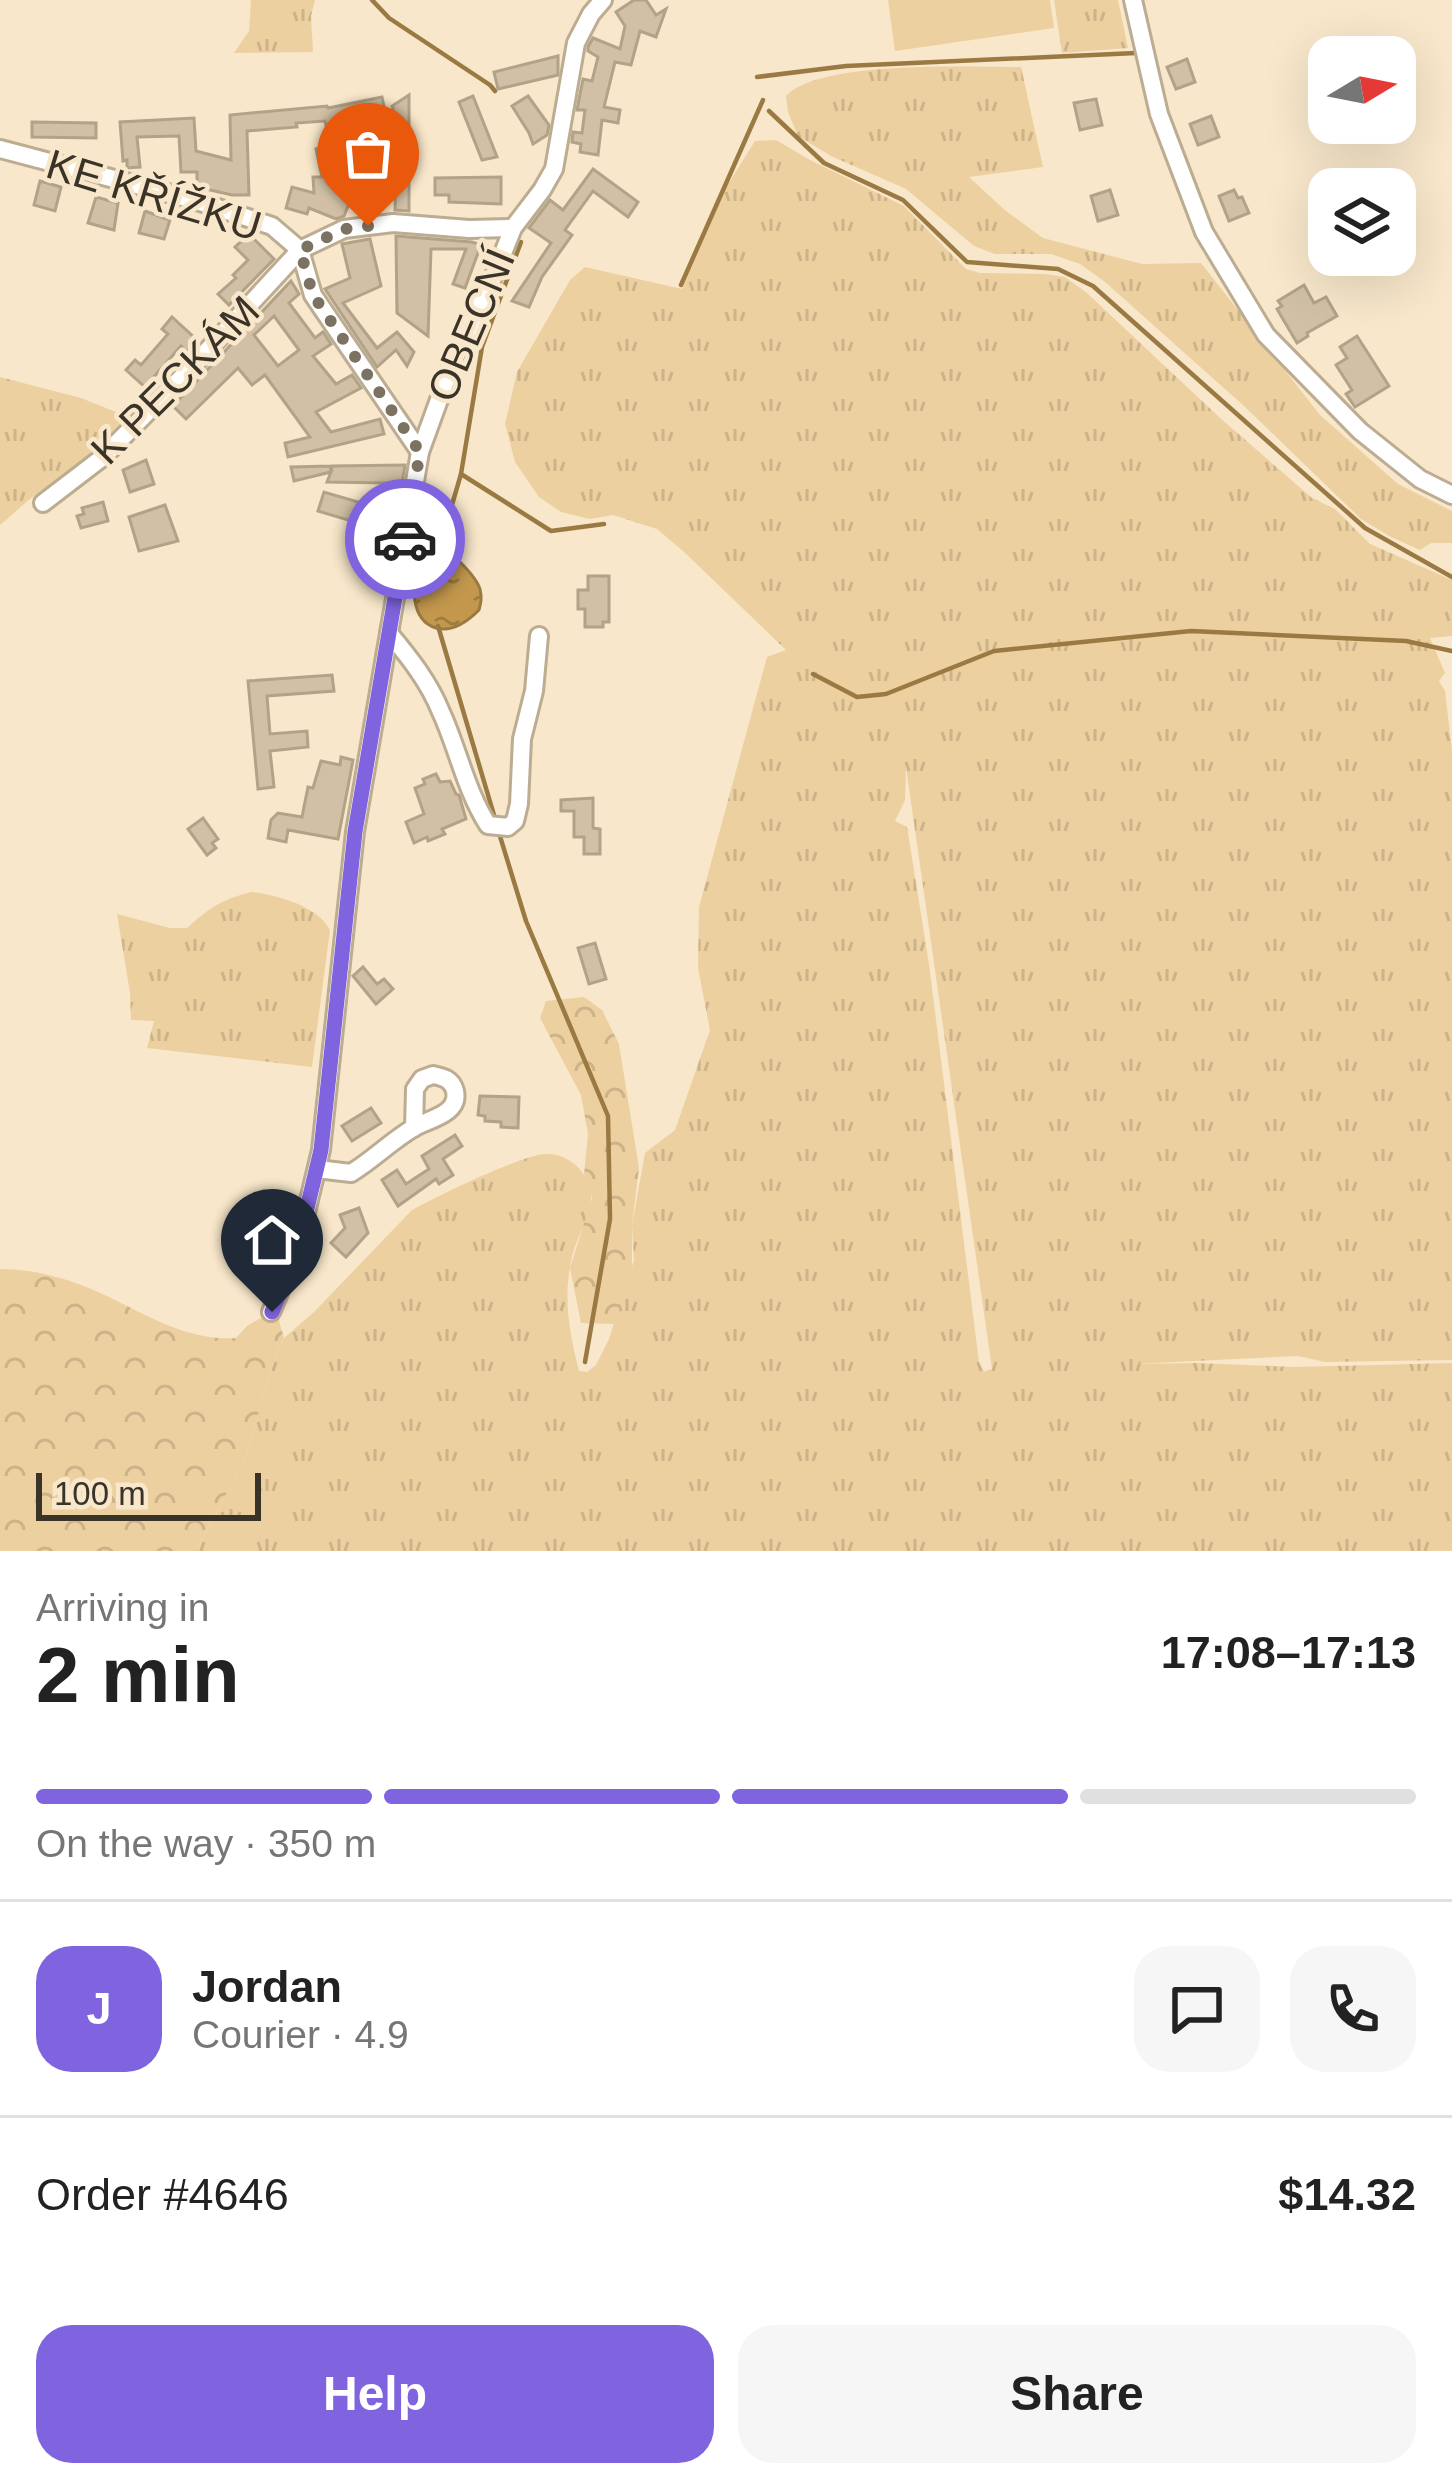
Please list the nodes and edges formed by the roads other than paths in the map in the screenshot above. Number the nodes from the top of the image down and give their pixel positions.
1 (604, 0) edge
2 (1132, 0) edge
3 (0, 149) edge
4 (513, 228) junction
5 (300, 250) junction
6 (420, 452) junction
7 (1452, 495) edge
8 (43, 503) dead end
9 (389, 633) junction
10 (539, 636) dead end
11 (414, 1127) dead end
12 (317, 1169) junction
13 (272, 1312) dead end

1 - 4 street, OBECNÍ
2 - 7 street
3 - 5 street, KE KŘÍŽKU
4 - 5 street, KE KŘÍŽKU
4 - 6 street, OBECNÍ
5 - 6 street
5 - 8 street, K PECKÁM
6 - 9 street, OBECNÍ
9 - 10 street
9 - 12 street, OBECNÍ
11 - 12 street
12 - 13 street, OBECNÍ

